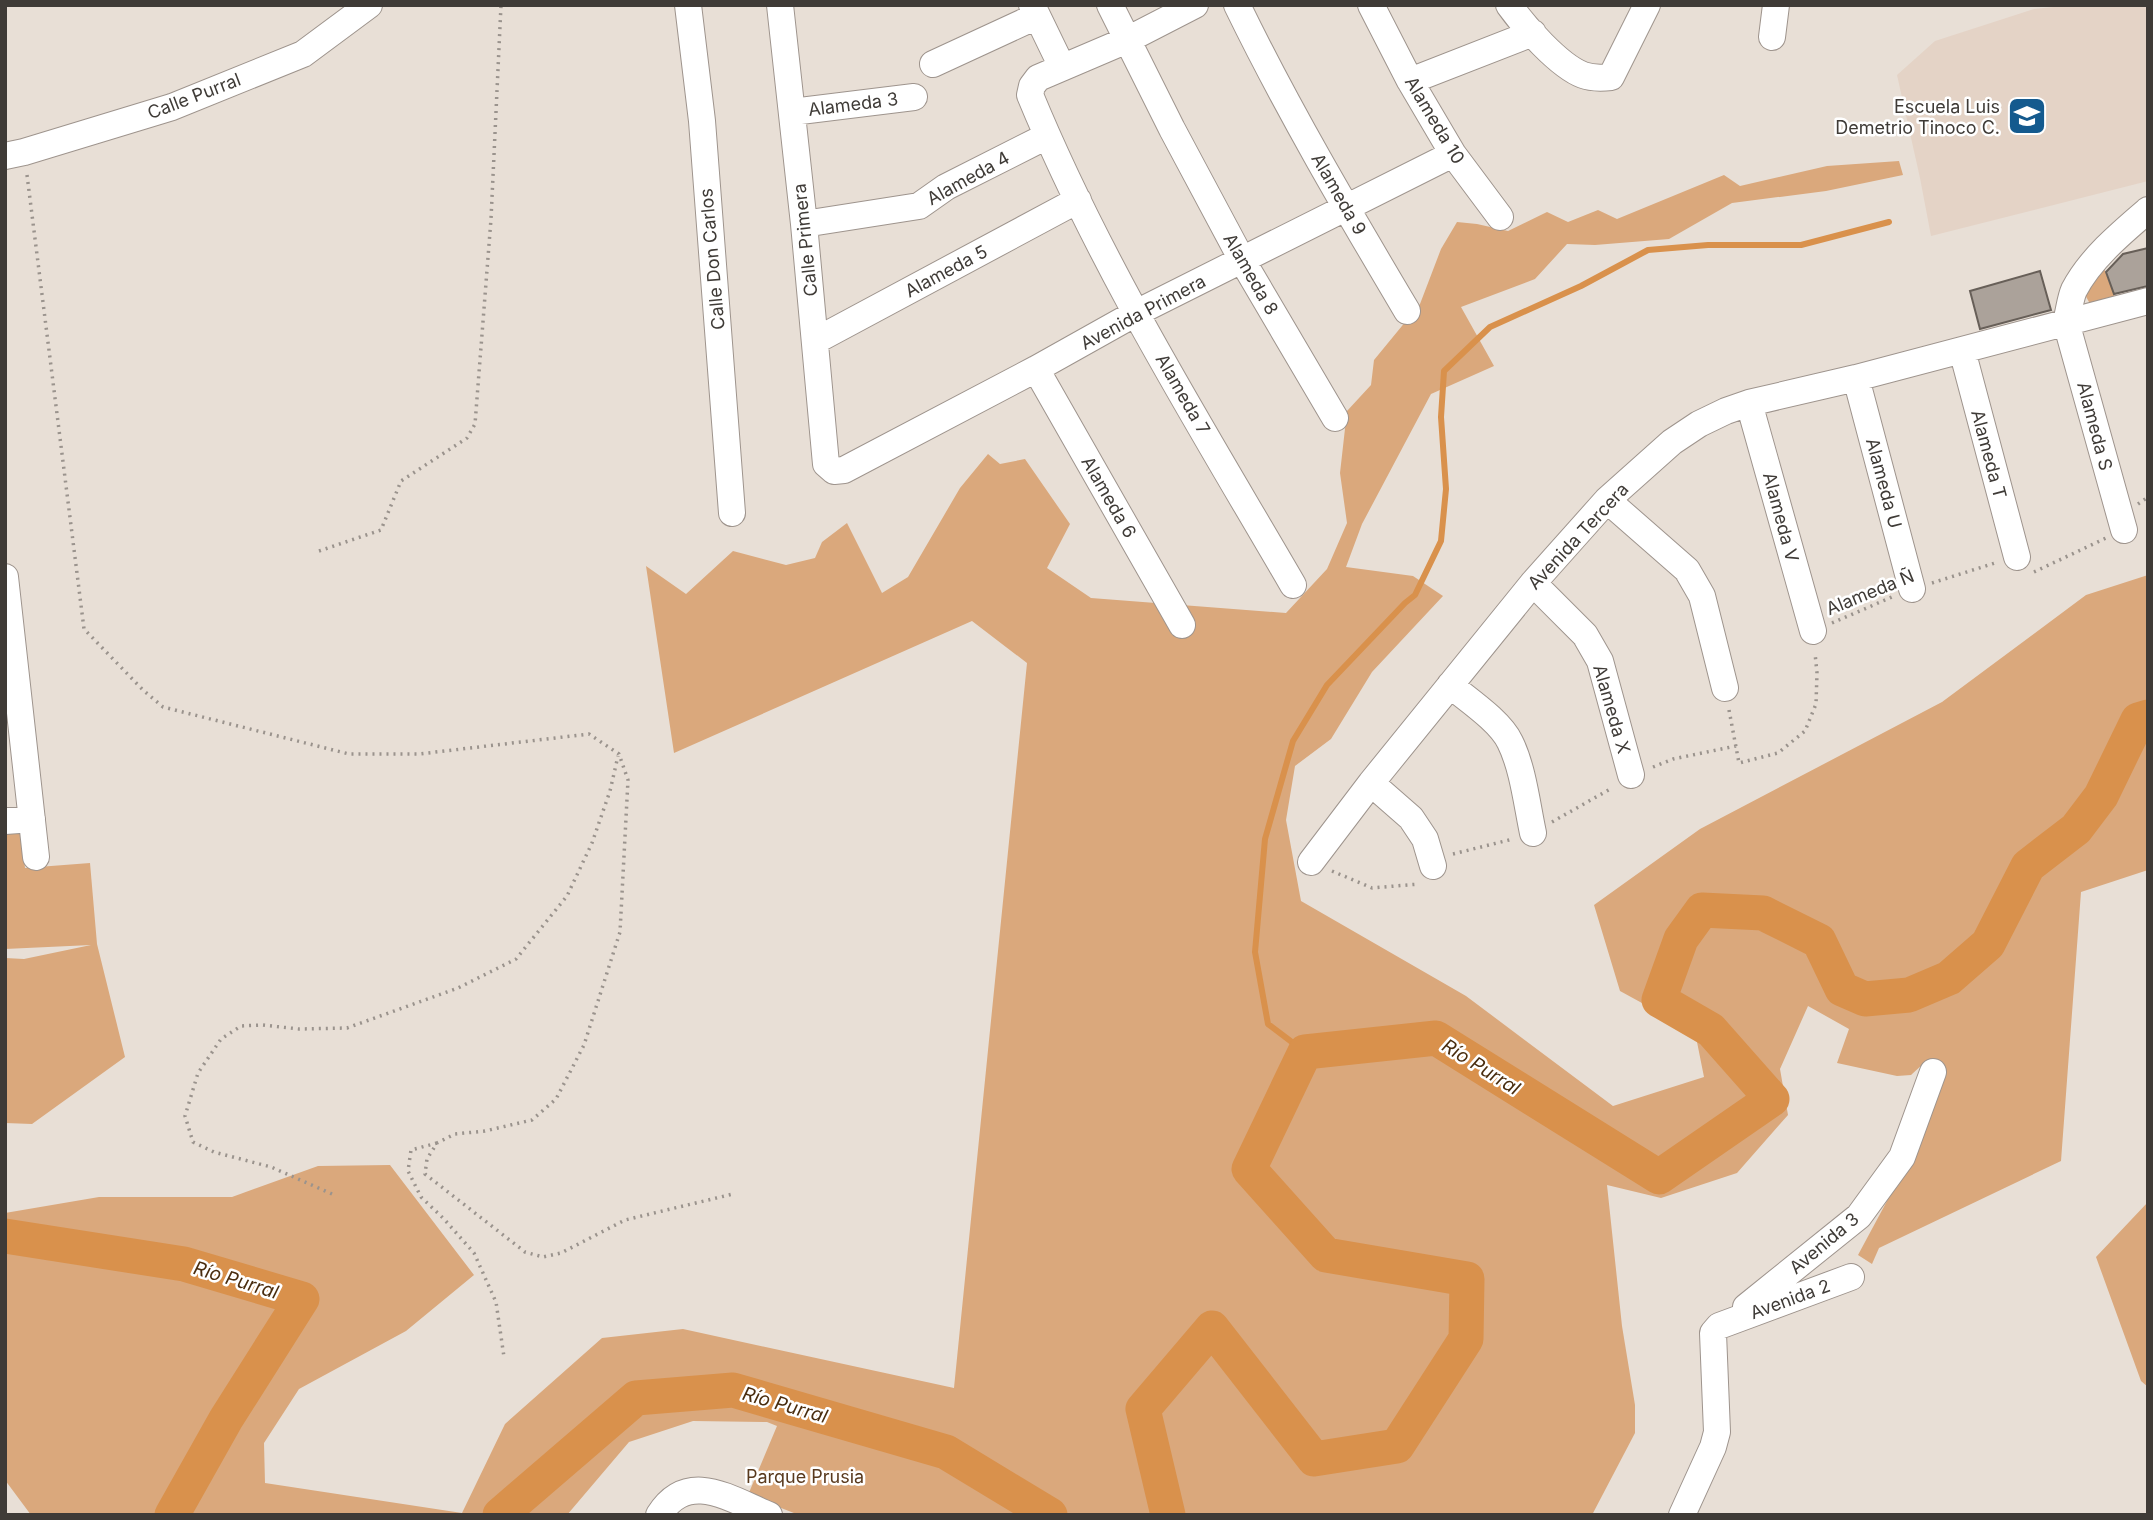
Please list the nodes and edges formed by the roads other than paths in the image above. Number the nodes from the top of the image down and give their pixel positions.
1 (369, 5) edge
2 (688, 5) edge
3 (780, 5) edge
4 (1110, 5) edge
5 (1195, 5) edge
6 (1237, 5) edge
7 (1647, 5) edge
8 (1776, 5) edge
9 (1035, 11) edge
10 (1375, 12) edge
11 (1523, 16) edge
12 (1772, 37) dead end
13 (1127, 40) junction
14 (933, 64) dead end
15 (1062, 68) junction
16 (1410, 81) junction
17 (914, 97) dead end
18 (792, 112) junction
19 (1047, 136) junction
20 (15, 154) edge
21 (1453, 154) junction
22 (1078, 200) junction
23 (1345, 208) junction
24 (2148, 210) edge
25 (1500, 218) dead end
26 (804, 224) junction
27 (1242, 261) junction
28 (2148, 301) edge
29 (1406, 311) dead end
30 (1136, 313) junction
31 (2066, 322) junction
32 (815, 341) junction
33 (1962, 350) junction
34 (1036, 369) junction
35 (1856, 378) junction
36 (1749, 403) junction
37 (1335, 418) dead end
38 (834, 471) joint
39 (1607, 500) junction
40 (732, 513) dead end
41 (2124, 530) road end
42 (2017, 557) road end
43 (5, 577) edge
44 (1533, 583) junction
45 (1293, 584) dead end
46 (1912, 589) road end
47 (1182, 625) dead end
48 (1812, 631) road end
49 (1450, 685) junction
50 (1725, 688) road end
51 (1631, 775) dead end
52 (1371, 783) junction
53 (32, 819) junction
54 (5, 821) edge
55 (1533, 833) dead end
56 (36, 857) dead end
57 (1311, 862) dead end
58 (1433, 866) dead end
59 (1933, 1072) dead end
60 (1851, 1277) dead end
61 (1728, 1321) junction
62 (659, 1515) edge
63 (769, 1515) edge
64 (1682, 1515) edge

1 - 20 street, Calle Purral
2 - 40 street, Calle Don Carlos
3 - 18 street, Calle Primera
4 - 13 street, Alameda 8
5 - 13 street, Alameda 7
6 - 23 street, Alameda 9
7 - 11 street
8 - 12 street
9 - 14 street
9 - 15 street
10 - 16 street, Alameda 10
11 - 16 street
13 - 15 street, Alameda 7
13 - 27 street, Alameda 8
15 - 19 street, Alameda 7
16 - 21 street, Alameda 10
17 - 18 street, Alameda 3
18 - 26 street, Calle Primera
19 - 22 street, Alameda 7
19 - 26 street, Alameda 4
21 - 23 street, Avenida Primera
21 - 25 street, Alameda 10
22 - 30 street, Alameda 7
22 - 32 street, Alameda 5
23 - 27 street, Avenida Primera
23 - 29 street, Alameda 9
24 - 31 street
26 - 32 street, Calle Primera
27 - 30 street, Avenida Primera
27 - 37 street, Alameda 8
28 - 31 street, Avenida Tercera
30 - 34 street, Avenida Primera
30 - 45 street, Alameda 7
31 - 33 street, Avenida Tercera
31 - 41 street, Alameda S
32 - 38 street, Calle Primera
33 - 35 street, Avenida Tercera
33 - 42 street, Alameda T
34 - 38 street, Avenida Primera
34 - 47 street, Alameda 6
35 - 36 street, Avenida Tercera
35 - 46 street, Alameda U
36 - 39 street, Avenida Tercera
36 - 48 street, Alameda V
39 - 44 street, Avenida Tercera
39 - 50 street
43 - 53 street
44 - 49 street, Avenida Tercera
44 - 51 street, Alameda X
49 - 52 street, Avenida Tercera
49 - 55 street
52 - 57 street, Avenida Tercera
52 - 58 street
53 - 54 street
53 - 56 street
59 - 61 street, Avenida 3
60 - 61 street, Avenida 2
61 - 64 street
62 - 63 street

